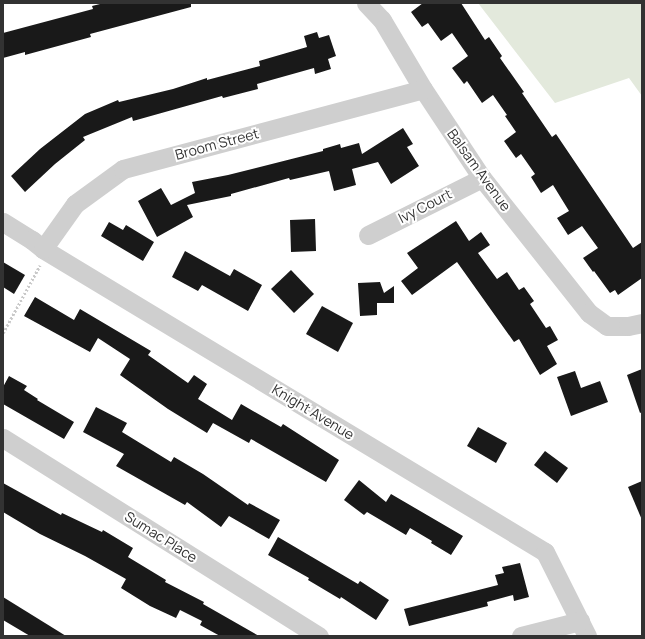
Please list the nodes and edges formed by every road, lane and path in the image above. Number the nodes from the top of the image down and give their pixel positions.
1 (366, 3) edge
2 (423, 89) junction
3 (482, 178) junction
4 (3, 222) edge
5 (368, 235) dead end
6 (45, 250) junction
7 (642, 323) edge
8 (3, 333) edge
9 (3, 438) edge
10 (584, 629) edge
11 (319, 636) edge
12 (521, 636) edge

1 - 2 street, Balsam Avenue
2 - 3 street, Balsam Avenue
2 - 6 street, Broom Street
3 - 5 street, Ivy Court
3 - 7 street, Balsam Avenue
4 - 6 street, Knight Avenue
6 - 8 path
6 - 10 street, Knight Avenue
9 - 11 street, Sumac Place
10 - 12 street

